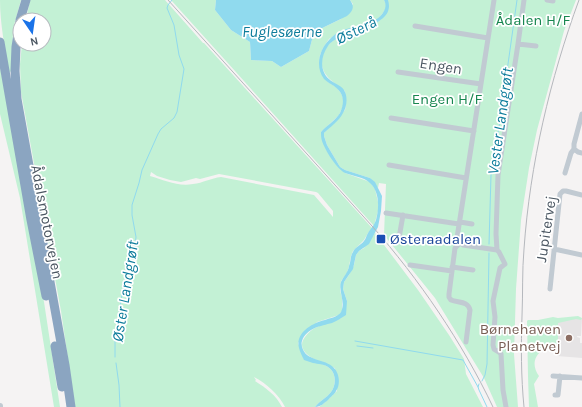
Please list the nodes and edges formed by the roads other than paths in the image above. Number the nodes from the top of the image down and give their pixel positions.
1 (26, 0) edge
2 (494, 0) edge
3 (524, 0) edge
4 (547, 0) edge
5 (553, 1) dead end
6 (23, 12) edge
7 (415, 26) dead end
8 (488, 38) junction
9 (0, 42) edge
10 (518, 44) junction
11 (536, 46) dead end
12 (16, 52) edge
13 (398, 72) dead end
14 (480, 84) junction
15 (582, 114) edge
16 (391, 118) dead end
17 (474, 131) junction
18 (574, 149) junction
19 (582, 153) edge
20 (388, 165) dead end
21 (566, 173) dead end
22 (466, 178) junction
23 (582, 195) edge
24 (386, 213) dead end
25 (403, 215) junction
26 (459, 223) junction
27 (472, 224) dead end
28 (399, 238) dead end
29 (460, 243) junction
30 (554, 248) junction
31 (496, 250) junction
32 (582, 255) edge
33 (410, 265) dead end
34 (452, 269) junction
35 (473, 270) dead end
36 (550, 289) dead end
37 (494, 330) junction
38 (503, 331) dead end
39 (466, 342) dead end
40 (553, 376) dead end
41 (560, 376) junction
42 (582, 378) edge
43 (555, 395) dead end
44 (64, 407) edge
45 (71, 407) edge
46 (506, 407) edge

1 - 6 highway, Ådalsmotorvejen
2 - 8 street, Engen
3 - 10 street
4 - 5 street
7 - 8 street
8 - 14 street, Engen
9 - 44 highway, Ådalsmotorvejen
10 - 11 street
10 - 31 street
12 - 45 highway, Ådalsmotorvejen
13 - 14 street, Engen
14 - 17 street, Engen
15 - 18 street
16 - 17 street
17 - 22 street, Engen
18 - 19 street
18 - 21 street
20 - 22 street
22 - 26 street, Engen
23 - 30 street, Jupitervej
24 - 25 street
25 - 26 street
25 - 28 street
26 - 27 street
26 - 29 street, Engen
29 - 31 street
29 - 34 street, Engen
30 - 32 street
30 - 36 street, Jupitervej
31 - 37 street
33 - 34 street
34 - 35 street
34 - 39 street, Engen
37 - 38 street
37 - 46 street
40 - 41 street
41 - 42 street
41 - 43 street

